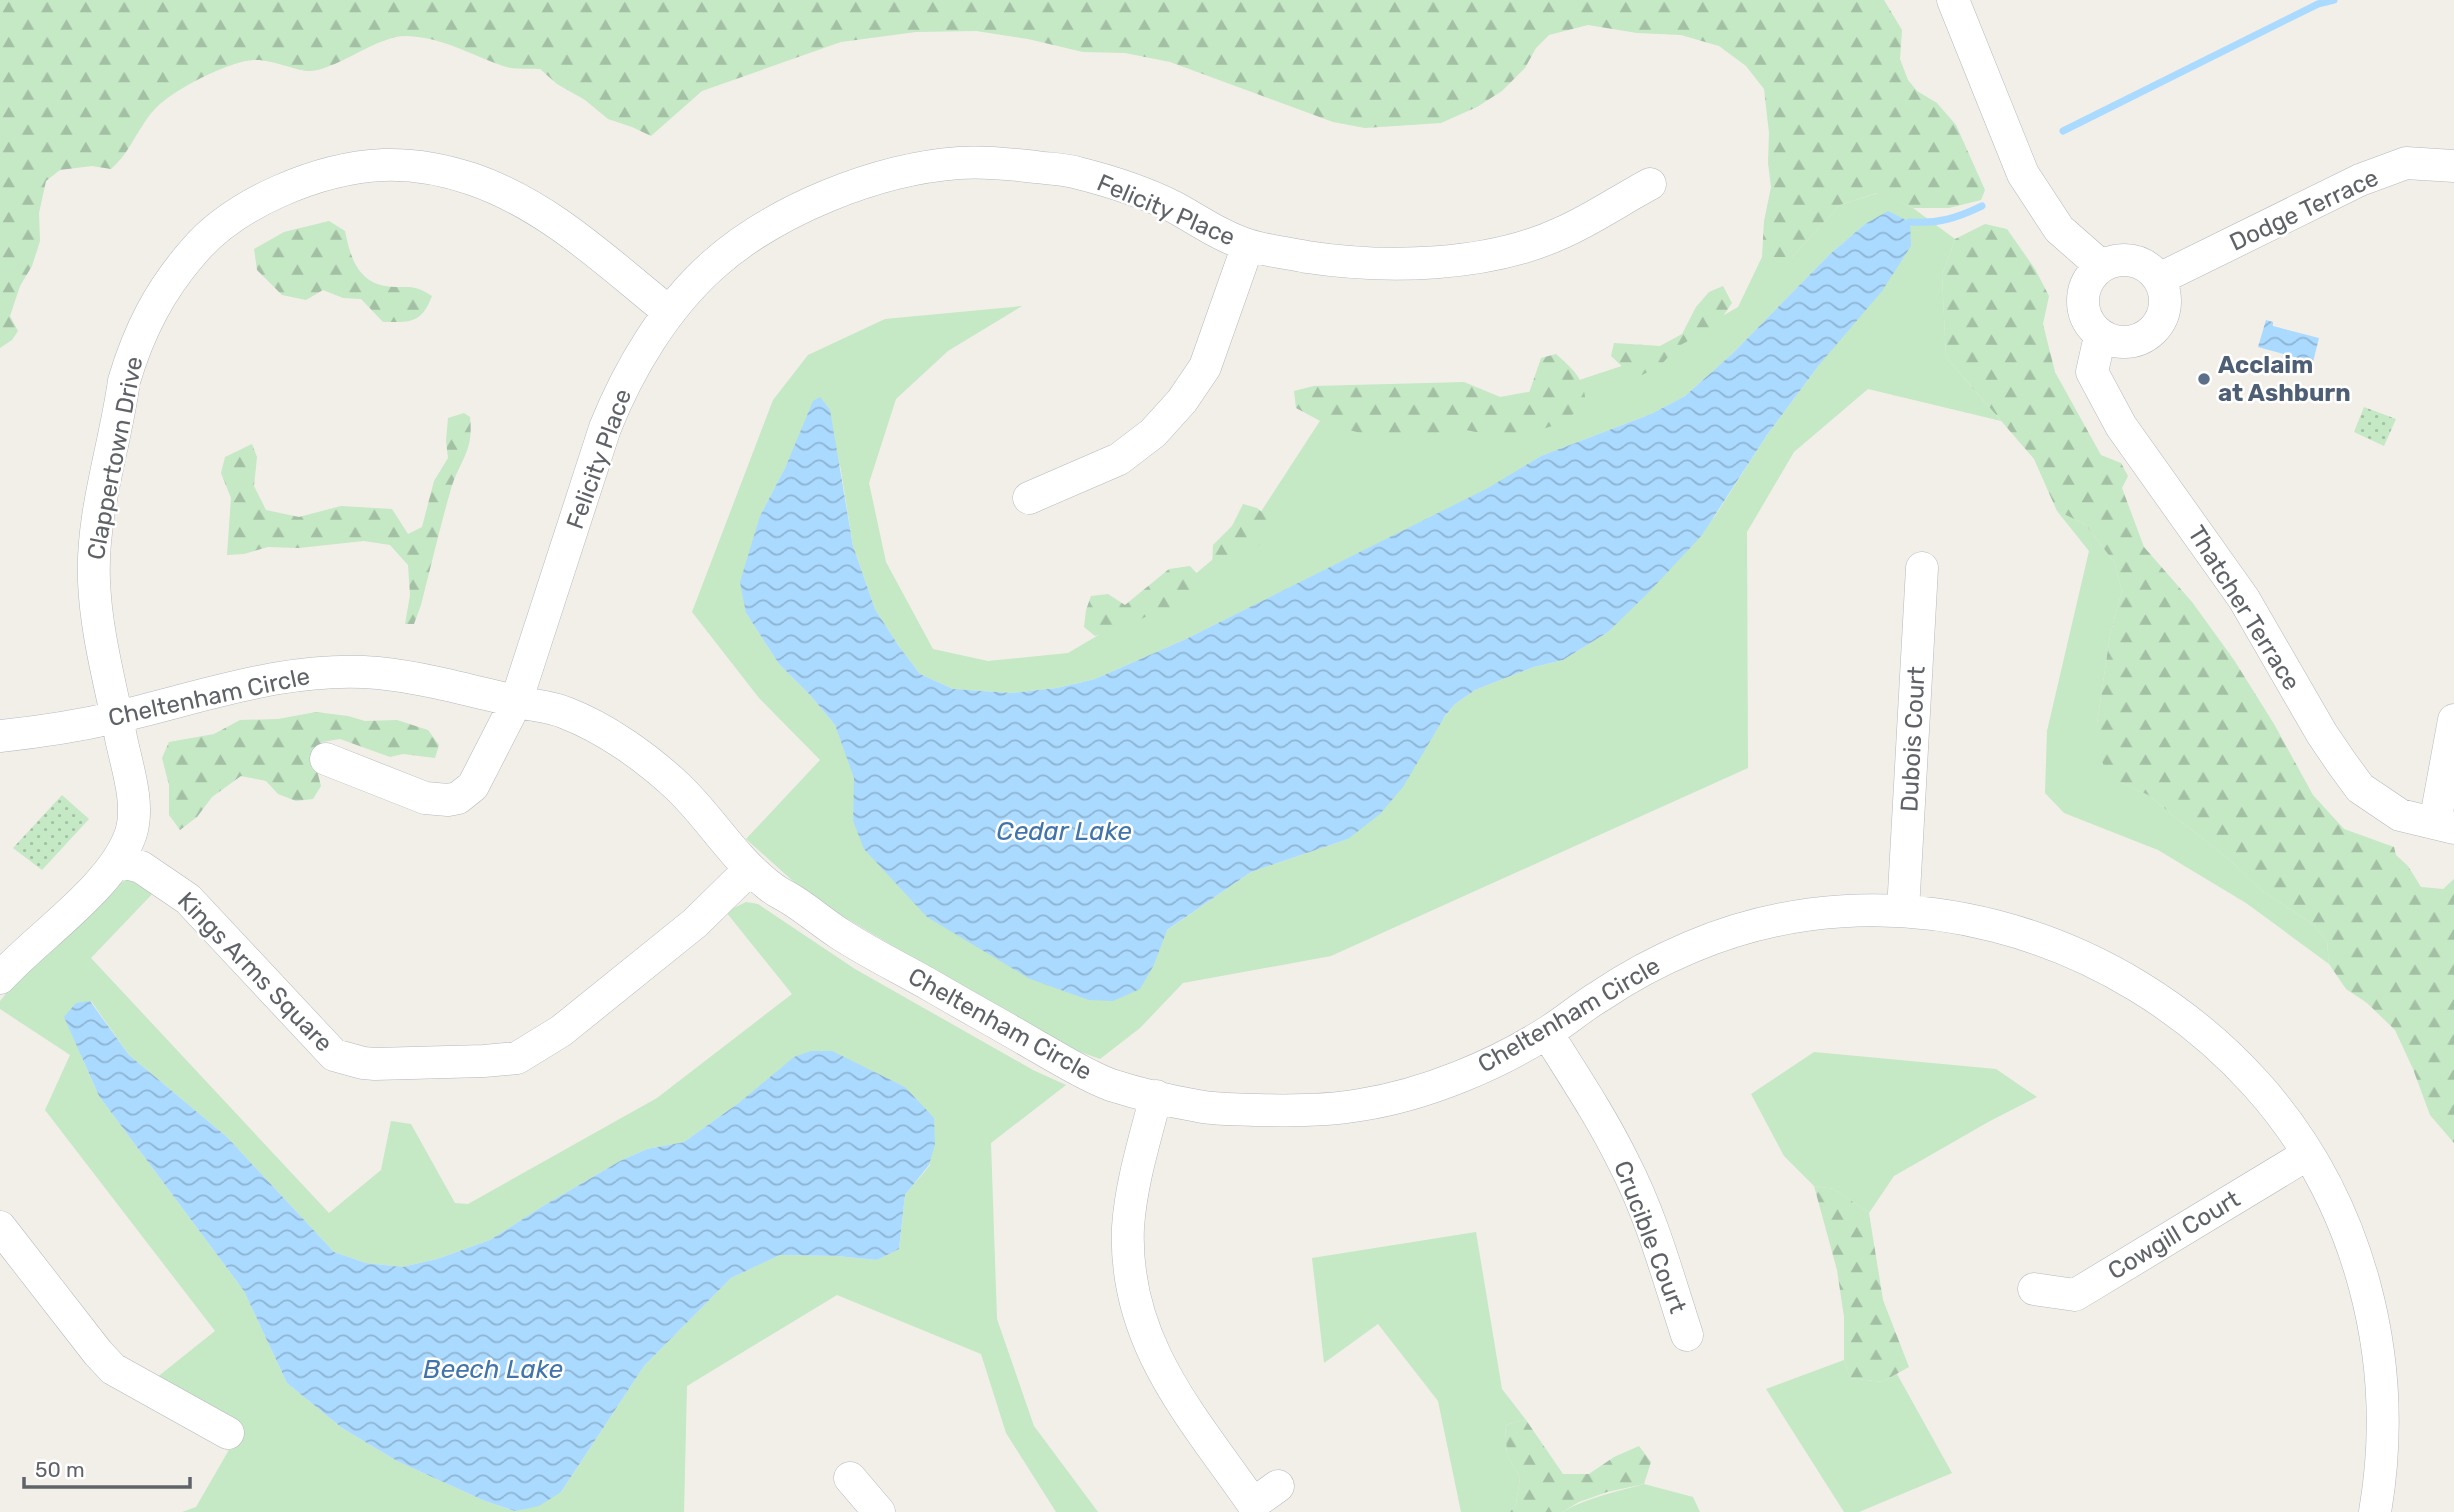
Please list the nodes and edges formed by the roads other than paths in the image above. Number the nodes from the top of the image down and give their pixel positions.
1 (1953, 0) edge
2 (2454, 166) edge
3 (1650, 184) dead end
4 (1248, 245) junction
5 (2101, 267) junction
6 (2159, 279) junction
7 (669, 312) junction
8 (2099, 336) junction
9 (1029, 498) dead end
10 (1922, 568) dead end
11 (516, 702) junction
12 (117, 717) junction
13 (2454, 720) edge
14 (0, 736) edge
15 (326, 759) dead end
16 (2444, 826) edge
17 (118, 860) junction
18 (750, 869) junction
19 (1903, 911) junction
20 (0, 978) edge
21 (1547, 1033) junction
22 (1156, 1096) junction
23 (2308, 1154) junction
24 (0, 1227) edge
25 (2034, 1289) dead end
26 (1686, 1335) dead end
27 (228, 1433) dead end
28 (850, 1478) dead end
29 (1278, 1486) dead end
30 (879, 1512) edge
31 (2375, 1512) edge

1 - 5 street
2 - 6 street, Dodge Terrace
3 - 4 street, Felicity Place
4 - 7 street, Felicity Place
4 - 9 street
5 - 6 street
5 - 8 street
6 - 8 street
7 - 11 street, Felicity Place
7 - 12 street, Clappertown Drive
8 - 16 street, Thatcher Terrace
10 - 19 street, Dubois Court
11 - 12 street, Cheltenham Circle
11 - 15 street, Felicity Place
11 - 18 street, Cheltenham Circle
12 - 14 street, Cheltenham Circle
12 - 17 street, Clappertown Drive
13 - 16 street
17 - 18 street, Kings Arms Square
17 - 20 street, Clappertown Drive
18 - 22 street, Cheltenham Circle
19 - 21 street, Cheltenham Circle
19 - 23 street, Cheltenham Circle
21 - 22 street, Cheltenham Circle
21 - 26 street, Crucible Court
22 - 29 street
23 - 25 street, Cowgill Court
23 - 31 street, Cheltenham Circle
24 - 27 street
28 - 30 street

